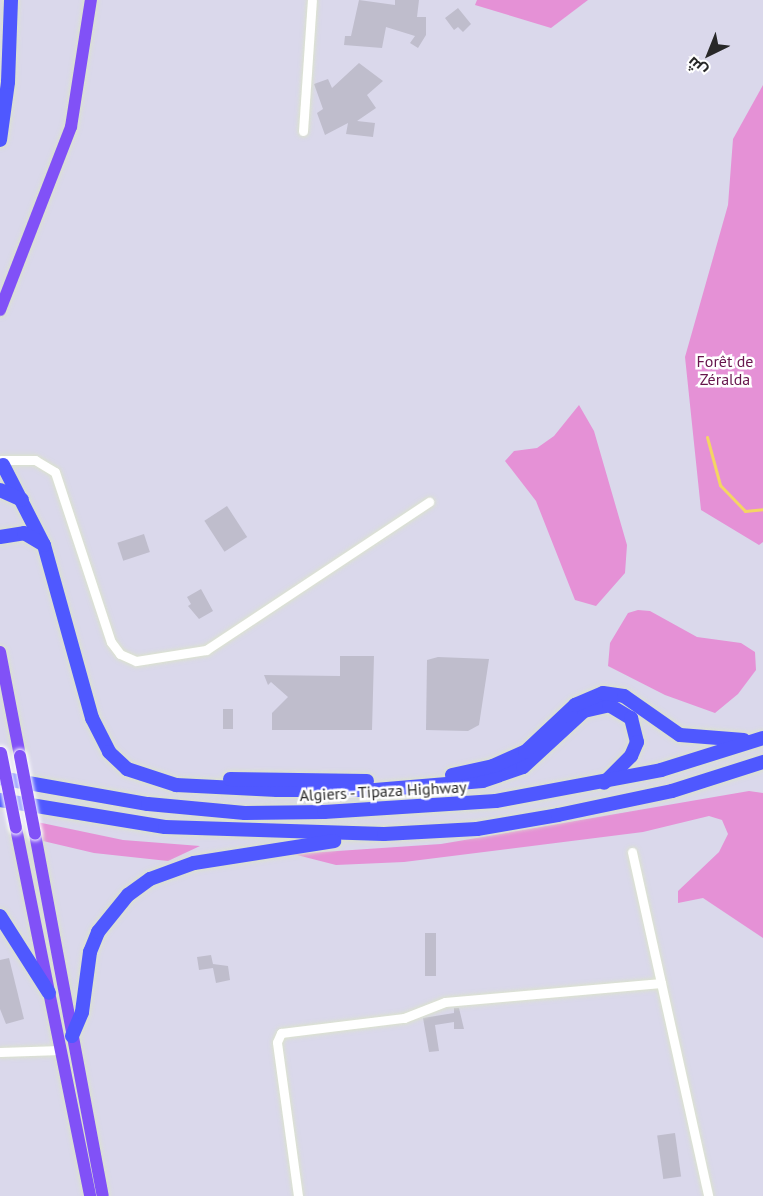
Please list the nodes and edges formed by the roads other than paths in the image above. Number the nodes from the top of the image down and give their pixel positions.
1 (11, 0) edge
2 (91, 0) edge
3 (312, 0) edge
4 (303, 131) dead end
5 (0, 140) edge
6 (0, 310) edge
7 (1, 462) edge
8 (0, 484) edge
9 (0, 490) edge
10 (22, 500) junction
11 (429, 502) dead end
12 (0, 537) edge
13 (44, 545) junction
14 (0, 651) edge
15 (89, 694) junction
16 (760, 739) edge
17 (1, 750) edge
18 (763, 762) edge
19 (0, 778) edge
20 (604, 783) junction
21 (0, 800) edge
22 (384, 834) junction
23 (632, 852) dead end
24 (0, 916) edge
25 (661, 983) junction
26 (48, 993) junction
27 (72, 1036) junction
28 (61, 1050) junction
29 (0, 1052) edge
30 (90, 1196) edge
31 (103, 1196) edge
32 (298, 1196) edge
33 (708, 1196) edge

1 - 5 highway
2 - 6 main road
3 - 4 street
7 - 8 main road
7 - 10 highway
7 - 11 street
9 - 10 highway
10 - 13 highway
12 - 13 highway
13 - 15 highway
14 - 27 main road, bridge
15 - 16 highway
15 - 20 highway
16 - 20 highway, Algiers - Tipaza Highway
17 - 26 main road, bridge
18 - 22 highway
19 - 20 highway, Algiers - Tipaza Highway
21 - 22 highway
22 - 27 highway
23 - 25 street
24 - 26 highway
25 - 32 street
25 - 33 street
26 - 28 main road
27 - 31 main road
28 - 29 street
28 - 30 main road

